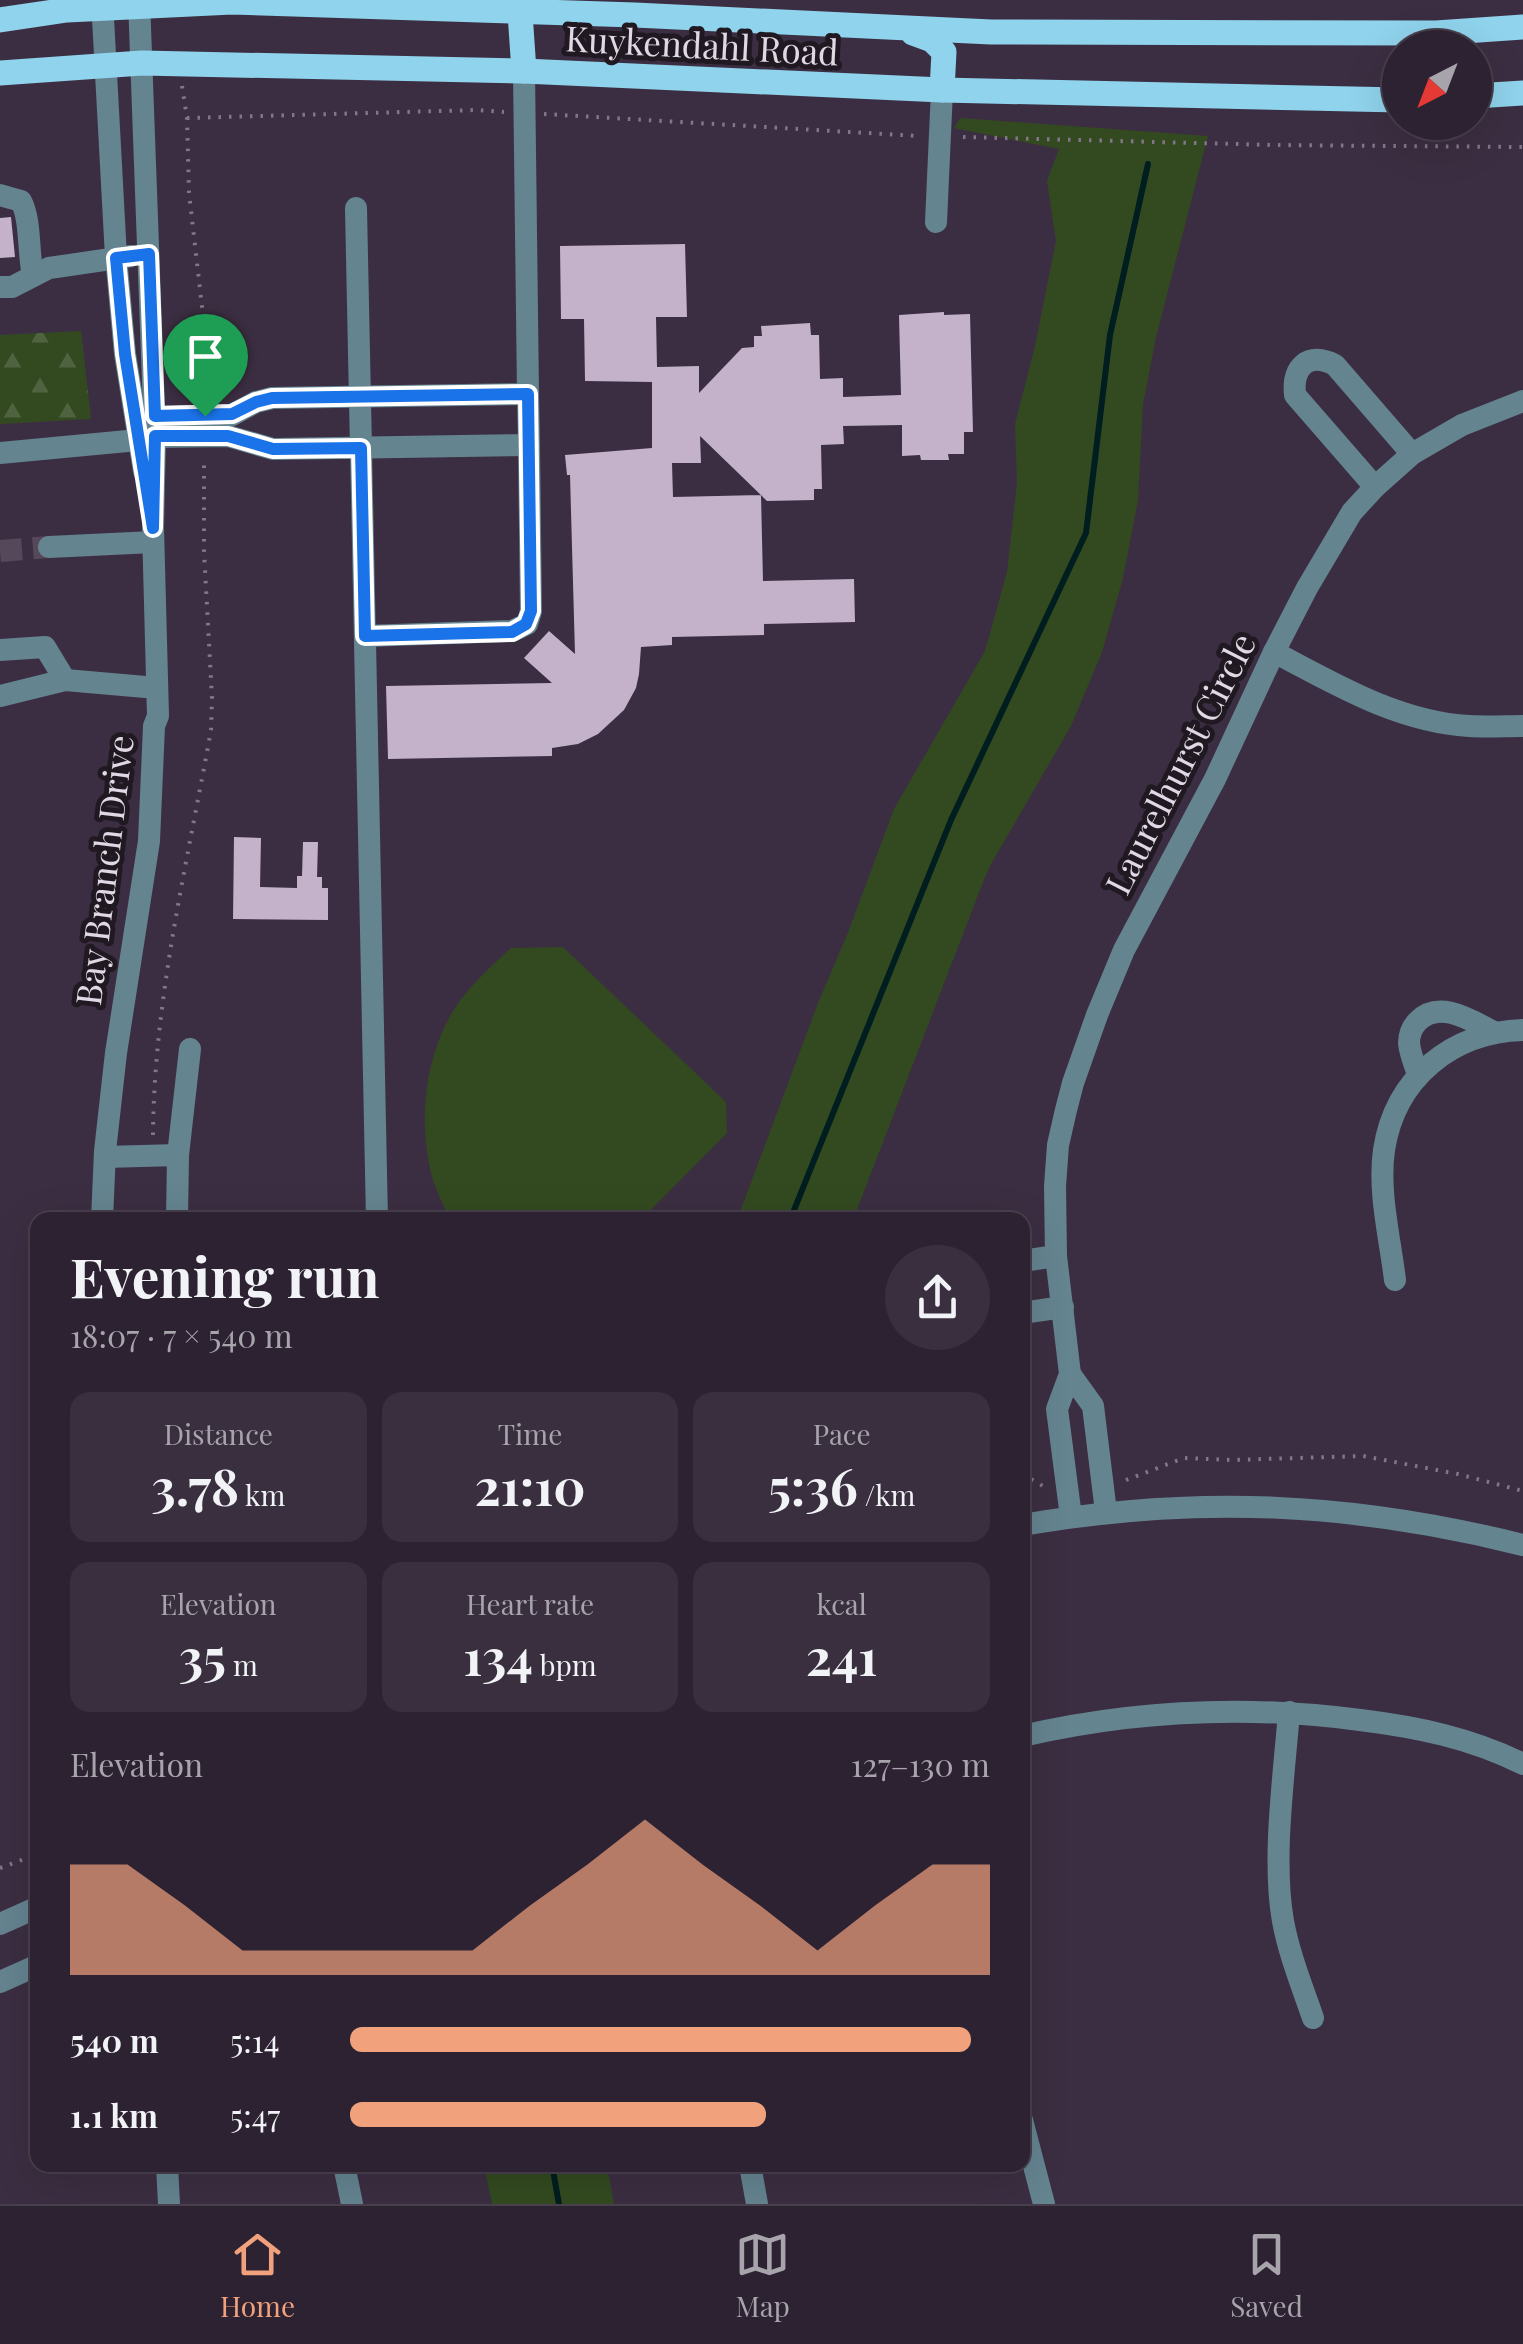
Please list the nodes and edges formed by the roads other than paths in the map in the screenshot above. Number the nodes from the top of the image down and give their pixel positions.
1 (102, 4) edge
2 (139, 4) edge
3 (520, 13) junction
4 (0, 20) edge
5 (1523, 26) edge
6 (901, 29) junction
7 (142, 64) junction
8 (104, 66) junction
9 (524, 70) junction
10 (0, 73) edge
11 (942, 90) junction
12 (1523, 93) edge
13 (1492, 95) edge
14 (1382, 100) edge
15 (0, 195) edge
16 (356, 208) dead end
17 (936, 222) dead end
18 (149, 254) junction
19 (116, 258) junction
20 (32, 276) junction
21 (0, 287) edge
22 (528, 394) junction
23 (360, 396) junction
24 (1523, 401) edge
25 (248, 406) junction
26 (204, 426) junction
27 (150, 431) junction
28 (249, 442) junction
29 (529, 444) junction
30 (361, 448) junction
31 (0, 453) edge
32 (1412, 454) junction
33 (1375, 487) junction
34 (153, 536) junction
35 (49, 547) tunnel mouth
36 (365, 636) junction
37 (0, 650) edge
38 (1274, 652) junction
39 (65, 680) junction
40 (157, 688) junction
41 (0, 696) edge
42 (1523, 726) edge
43 (1523, 1030) edge
44 (1494, 1032) junction
45 (190, 1049) dead end
46 (1418, 1075) junction
47 (105, 1156) junction
48 (178, 1156) junction
49 (102, 1212) edge
50 (177, 1212) edge
51 (377, 1212) edge
52 (1056, 1256) junction
53 (1030, 1260) edge
54 (1395, 1280) dead end
55 (1063, 1307) junction
56 (1030, 1312) edge
57 (1070, 1374) junction
58 (1106, 1512) junction
59 (1072, 1517) junction
60 (1030, 1524) edge
61 (1523, 1545) edge
62 (1289, 1712) junction
63 (1030, 1734) edge
64 (1523, 1764) edge
65 (30, 1911) edge
66 (0, 1924) edge
67 (30, 1969) edge
68 (0, 1982) edge
69 (1313, 2018) dead end
70 (1030, 2151) edge
71 (167, 2172) edge
72 (345, 2172) edge
73 (751, 2172) edge
74 (169, 2204) edge
75 (352, 2204) edge
76 (757, 2204) edge
77 (1044, 2204) edge

1 - 2 main road, Kuykendahl Road
1 - 4 main road, Kuykendahl Road
1 - 8 street, Bay Branch Drive
2 - 3 main road, Kuykendahl Road
2 - 7 street, Bay Branch Drive
3 - 6 main road, Kuykendahl Road
3 - 9 main road
5 - 6 main road, Kuykendahl Road
6 - 11 main road
7 - 8 main road, Kuykendahl Road
7 - 9 main road, Kuykendahl Road
7 - 18 street, Bay Branch Drive
8 - 10 main road, Kuykendahl Road
8 - 19 street, Bay Branch Drive
9 - 11 main road, Kuykendahl Road
9 - 22 street
11 - 14 main road, Kuykendahl Road
11 - 17 street
12 - 13 main road
15 - 20 street
16 - 23 street
18 - 19 street
18 - 27 street, Bay Branch Drive
19 - 20 street
19 - 27 street, Bay Branch Drive
20 - 21 street
22 - 23 street
22 - 29 street
23 - 25 street
23 - 30 street
24 - 32 street, Laurelhurst Circle
25 - 26 street
25 - 28 street
26 - 27 street
26 - 28 street
27 - 31 street
27 - 34 street, Bay Branch Drive
28 - 30 street
29 - 30 street
29 - 36 street
30 - 36 street
32 - 33 street, Laurelhurst Circle
32 - 33 street
33 - 38 street, Laurelhurst Circle
34 - 35 street
34 - 40 street, Bay Branch Drive
36 - 51 street
37 - 39 street
38 - 42 street
38 - 52 street, Laurelhurst Circle
39 - 40 street
39 - 41 street
40 - 47 street, Bay Branch Drive
43 - 44 street
44 - 46 street
44 - 46 street
45 - 48 street
46 - 54 street
47 - 48 street
47 - 49 street, Bay Branch Drive
48 - 50 street
52 - 53 street
52 - 55 street, Laurelhurst Circle
55 - 56 street
55 - 57 street, Laurelhurst Circle
57 - 58 street, Laurelhurst Circle
57 - 59 street, Laurelhurst Circle
58 - 59 street
58 - 61 street
59 - 60 street
62 - 63 street
62 - 64 street
62 - 69 street
65 - 66 street
67 - 68 street
70 - 77 street
71 - 74 street
72 - 75 street
73 - 76 street

